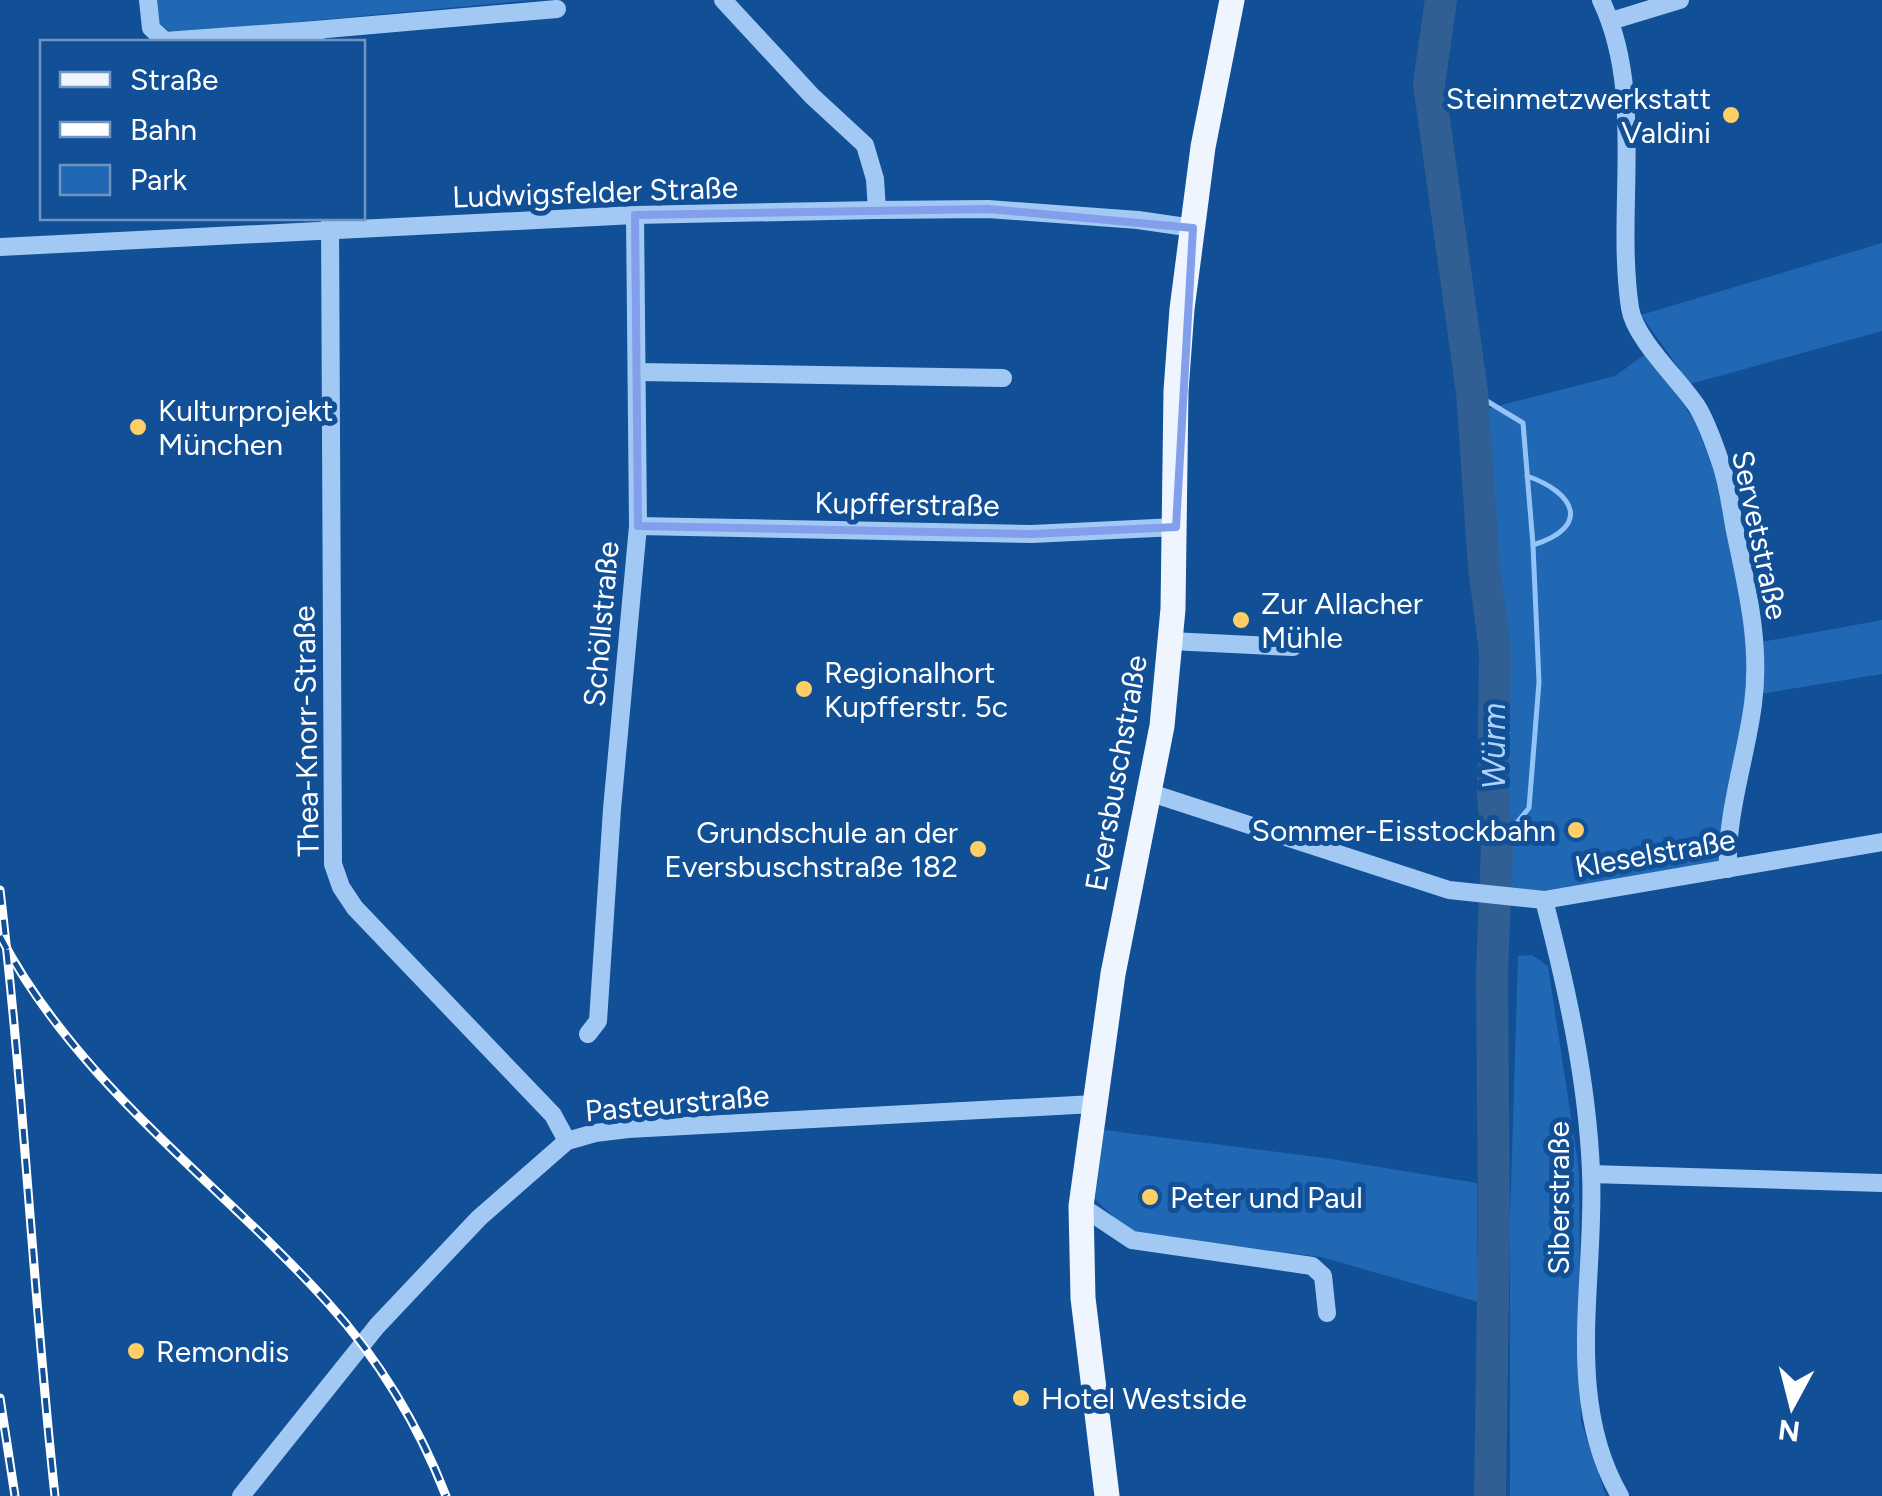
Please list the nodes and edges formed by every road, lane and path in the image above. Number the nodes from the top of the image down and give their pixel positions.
1 (148, 0) edge
2 (722, 0) edge
3 (1232, 0) edge
4 (1602, 0) edge
5 (1680, 0) edge
6 (735, 8) edge
7 (557, 9) dead end
8 (1611, 20) junction
9 (316, 36) edge
10 (164, 40) edge
11 (195, 40) edge
12 (876, 210) junction
13 (635, 216) junction
14 (331, 225) edge
15 (1193, 228) junction
16 (0, 248) edge
17 (638, 372) junction
18 (1003, 378) dead end
19 (638, 526) junction
20 (1176, 527) junction
21 (1294, 636) dead end
22 (1171, 641) junction
23 (1151, 793) junction
24 (1882, 842) edge
25 (1728, 869) junction
26 (1544, 900) junction
27 (588, 1034) dead end
28 (1094, 1104) junction
29 (567, 1141) junction
30 (1591, 1174) junction
31 (1882, 1183) edge
32 (1081, 1206) junction
33 (1327, 1312) dead end
34 (241, 1496) edge
35 (1107, 1496) edge
36 (1620, 1496) edge

1 - 10 street
2 - 6 street
3 - 15 main road, Eversbuschstraße
4 - 8 street, Servetstraße
5 - 8 street
6 - 12 street
7 - 9 street
8 - 25 street, Servetstraße
9 - 11 street
12 - 13 street, Ludwigsfelder Straße
12 - 15 street, Ludwigsfelder Straße
13 - 14 street, Ludwigsfelder Straße
13 - 17 street, Schöllstraße
14 - 16 street, Ludwigsfelder Straße
14 - 29 street, Thea-Knorr-Straße
15 - 20 main road, Eversbuschstraße
17 - 18 street
17 - 19 street, Schöllstraße
19 - 20 street, Kupfferstraße
19 - 27 street, Schöllstraße
20 - 22 main road, Eversbuschstraße
21 - 22 street
22 - 23 main road, Eversbuschstraße
23 - 26 street, Kleselstraße
23 - 28 main road, Eversbuschstraße
24 - 25 street, Kleselstraße
25 - 26 street, Kleselstraße
26 - 30 street, Siberstraße
28 - 29 street, Pasteurstraße
28 - 32 main road, Eversbuschstraße
29 - 34 street, Pasteurstraße
30 - 31 street
30 - 36 street, Siberstraße
32 - 33 street
32 - 35 main road, Eversbuschstraße

